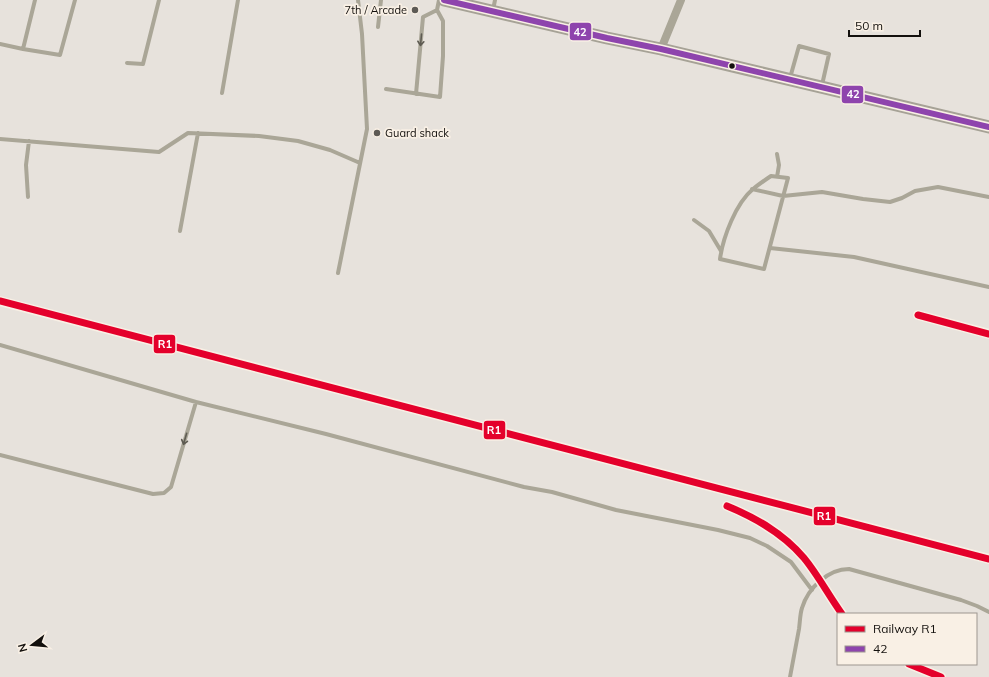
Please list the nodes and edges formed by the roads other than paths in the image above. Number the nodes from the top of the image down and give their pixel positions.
1 (35, 0) edge
2 (75, 0) edge
3 (159, 0) edge
4 (238, 0) edge
5 (358, 0) edge
6 (381, 0) edge
7 (439, 0) edge
8 (681, 0) edge
9 (440, 5) edge
10 (494, 6) edge
11 (378, 27) dead end
12 (0, 44) edge
13 (23, 49) junction
14 (660, 49) junction
15 (127, 62) dead end
16 (790, 80) junction
17 (822, 88) junction
18 (386, 90) dead end
19 (222, 93) dead end
20 (416, 94) junction
21 (989, 127) edge
22 (198, 133) junction
23 (0, 138) edge
24 (29, 141) junction
25 (777, 154) dead end
26 (360, 163) junction
27 (777, 177) junction
28 (752, 189) junction
29 (783, 196) junction
30 (28, 197) dead end
31 (989, 197) edge
32 (694, 220) dead end
33 (180, 231) dead end
34 (770, 248) junction
35 (721, 252) junction
36 (338, 273) dead end
37 (989, 287) edge
38 (0, 345) edge
39 (196, 402) junction
40 (0, 455) edge
41 (812, 590) junction
42 (989, 612) edge
43 (790, 677) edge

1 - 13 lane
2 - 13 lane
3 - 15 lane
4 - 19 lane
5 - 26 lane
6 - 11 lane
7 - 9 lane
8 - 14 street
9 - 10 main road
9 -> 20 lane
9 - 20 lane
10 - 14 main road
12 - 13 lane
14 - 16 main road
16 - 17 main road
16 - 17 lane
17 - 21 main road
18 - 20 lane
22 - 24 lane
22 - 26 lane
22 - 33 lane
23 - 24 lane
24 - 30 lane
25 - 27 lane
26 - 36 lane
27 - 28 lane
27 - 29 lane
28 - 29 lane
28 - 35 lane
29 - 31 lane
29 - 34 lane
32 - 35 lane
34 - 35 lane
34 - 37 lane
38 - 39 lane
39 -> 40 lane
39 - 41 lane
41 - 42 lane
41 - 43 lane

